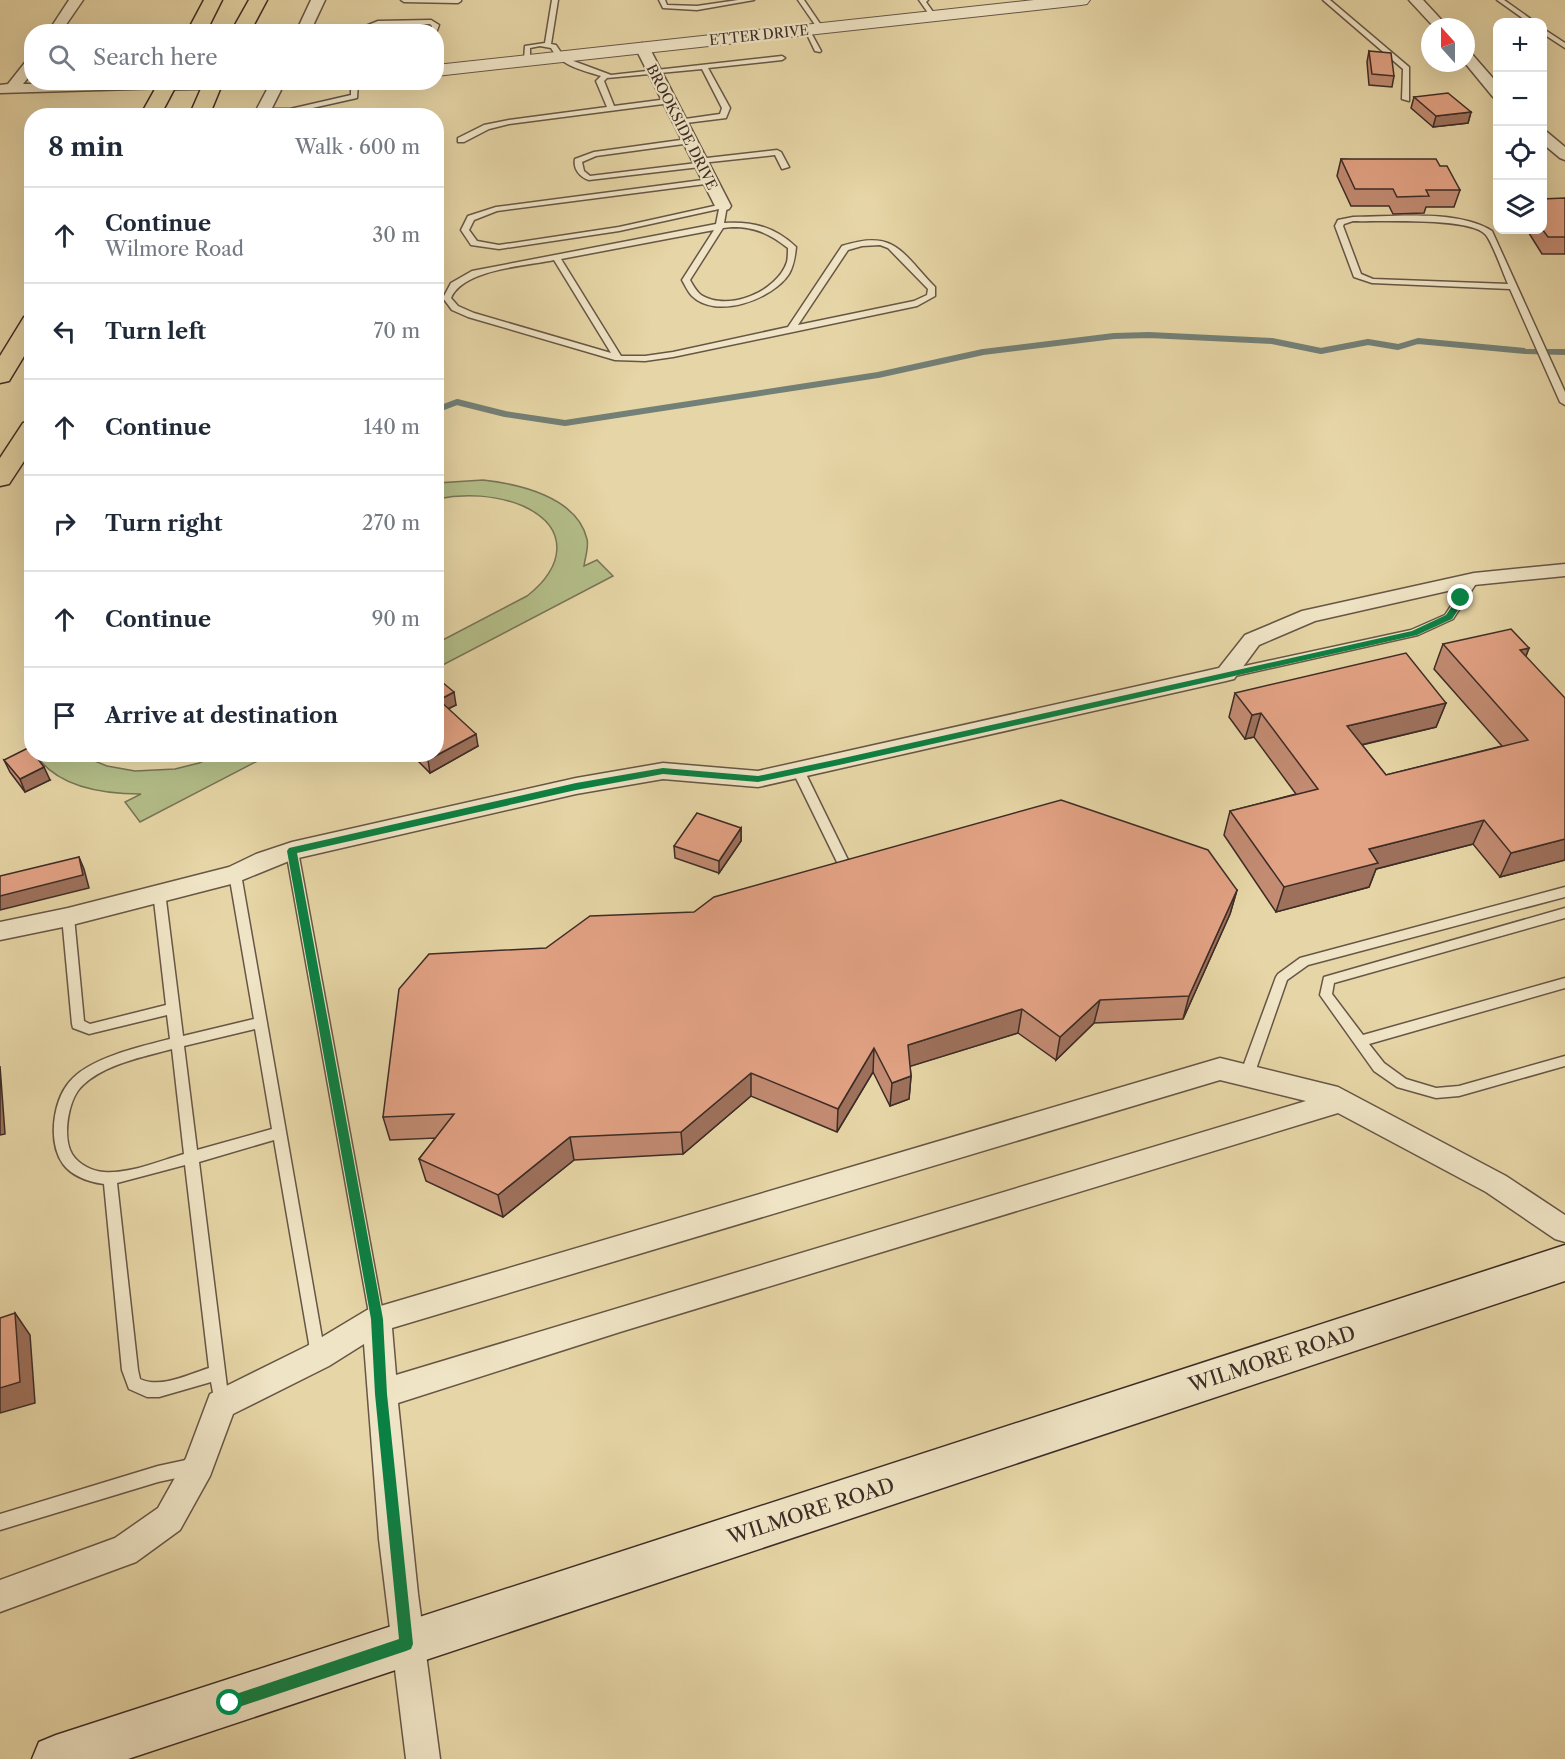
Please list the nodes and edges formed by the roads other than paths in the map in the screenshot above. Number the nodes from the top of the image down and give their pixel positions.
1 (76, 0) edge
2 (213, 0) edge
3 (258, 0) edge
4 (318, 0) edge
5 (404, 0) edge
6 (555, 0) edge
7 (662, 0) edge
8 (751, 0) edge
9 (801, 0) edge
10 (1081, 0) edge
11 (1326, 0) edge
12 (1416, 0) edge
13 (1500, 0) edge
14 (459, 1) edge
15 (1055, 1) edge
16 (929, 8) edge
17 (1433, 18) edge
18 (1526, 18) edge
19 (60, 24) edge
20 (200, 24) edge
21 (244, 24) edge
22 (307, 24) edge
23 (375, 24) edge
24 (435, 24) edge
25 (813, 29) junction
26 (1547, 31) edge
27 (1547, 33) edge
28 (1565, 34) edge
29 (1565, 46) edge
30 (642, 47) junction
31 (554, 50) junction
32 (818, 51) dead end
33 (782, 58) dead end
34 (704, 67) junction
35 (1475, 67) edge
36 (444, 70) edge
37 (24, 71) edge
38 (654, 72) junction
39 (606, 75) junction
40 (24, 87) edge
41 (6, 88) edge
42 (1493, 89) edge
43 (164, 90) edge
44 (210, 90) edge
45 (274, 90) edge
46 (354, 90) edge
47 (1406, 99) dead end
48 (668, 101) junction
49 (154, 108) edge
50 (202, 108) edge
51 (264, 108) edge
52 (303, 108) edge
53 (611, 108) junction
54 (678, 122) junction
55 (1547, 139) edge
56 (461, 140) dead end
57 (688, 141) junction
58 (1565, 155) edge
59 (699, 163) junction
60 (785, 167) dead end
61 (710, 181) junction
62 (723, 206) junction
63 (720, 226) junction
64 (556, 257) junction
65 (1513, 287) junction
66 (791, 329) junction
67 (24, 335) edge
68 (618, 358) junction
69 (0, 375) edge
70 (1565, 402) edge
71 (24, 440) edge
72 (0, 478) edge
73 (1565, 570) edge
74 (1474, 579) junction
75 (1226, 674) junction
76 (798, 770) junction
77 (292, 851) junction
78 (843, 862) edge
79 (235, 874) junction
80 (159, 892) junction
81 (1565, 892) edge
82 (1565, 913) edge
83 (68, 917) junction
84 (0, 931) edge
85 (1565, 983) edge
86 (174, 1008) junction
87 (260, 1023) junction
88 (1360, 1041) junction
89 (179, 1044) junction
90 (1565, 1061) edge
91 (1246, 1075) junction
92 (1341, 1101) junction
93 (279, 1133) junction
94 (192, 1157) junction
95 (110, 1178) junction
96 (1565, 1230) edge
97 (1565, 1263) edge
98 (377, 1319) junction
99 (318, 1356) junction
100 (218, 1373) junction
101 (381, 1394) junction
102 (221, 1404) junction
103 (199, 1465) junction
104 (0, 1522) edge
105 (0, 1596) edge
106 (406, 1644) junction
107 (56, 1759) edge
108 (423, 1759) edge

1 - 19 street
2 - 20 highway
3 - 21 highway
4 - 22 street
5 - 14 lane
6 - 31 lane
7 - 8 lane
9 - 25 lane
10 - 15 street, ETTER DRIVE
11 - 47 lane
12 - 17 street
13 - 18 lane
15 - 16 street, ETTER DRIVE
16 - 25 street, ETTER DRIVE
23 - 24 lane
25 - 30 street, ETTER DRIVE
25 - 32 lane
26 - 28 lane
27 - 29 lane
30 - 31 street, ETTER DRIVE
30 - 38 street, BROOKSIDE DRIVE
31 - 36 street, ETTER DRIVE
31 - 39 lane
33 - 34 lane
34 - 38 lane
34 - 54 lane
35 - 42 street
37 - 41 street
38 - 39 lane
38 - 48 street, BROOKSIDE DRIVE
39 - 53 lane
40 - 41 street
43 - 49 highway
44 - 50 highway
45 - 51 street
46 - 52 lane
48 - 53 lane
48 - 54 street, BROOKSIDE DRIVE
53 - 56 lane
54 - 57 street, BROOKSIDE DRIVE
55 - 58 street
57 - 59 street, BROOKSIDE DRIVE
57 - 59 lane
59 - 60 lane
59 - 61 street, BROOKSIDE DRIVE
61 - 62 street, BROOKSIDE DRIVE
61 - 62 lane
62 - 63 lane
63 - 63 lane
63 - 64 lane
64 - 68 lane
64 - 68 lane
65 - 65 lane
65 - 70 lane
66 - 66 lane
66 - 68 lane
67 - 69 highway
71 - 72 highway
73 - 74 street
74 - 75 street
74 - 75 lane
75 - 76 street
76 - 77 street
76 - 78 lane
77 - 79 street
77 - 98 lane
79 - 80 street
79 - 87 lane
80 - 83 street
80 - 86 lane
81 - 91 lane
82 - 88 lane
83 - 84 street
83 - 86 lane
85 - 88 lane
86 - 89 lane
87 - 89 lane
87 - 93 lane
88 - 90 lane
89 - 94 lane
89 - 95 lane
91 - 92 street
91 - 98 street
92 - 96 street
92 - 101 street
93 - 94 lane
93 - 99 lane
94 - 95 lane
94 - 100 lane
95 - 100 lane
97 - 106 main road, WILMORE ROAD
98 - 99 street
98 - 101 street
99 - 102 street
100 - 102 lane
101 - 106 street
102 - 103 street
103 - 104 lane
103 - 105 street
106 - 107 main road, WILMORE ROAD
106 - 108 street

